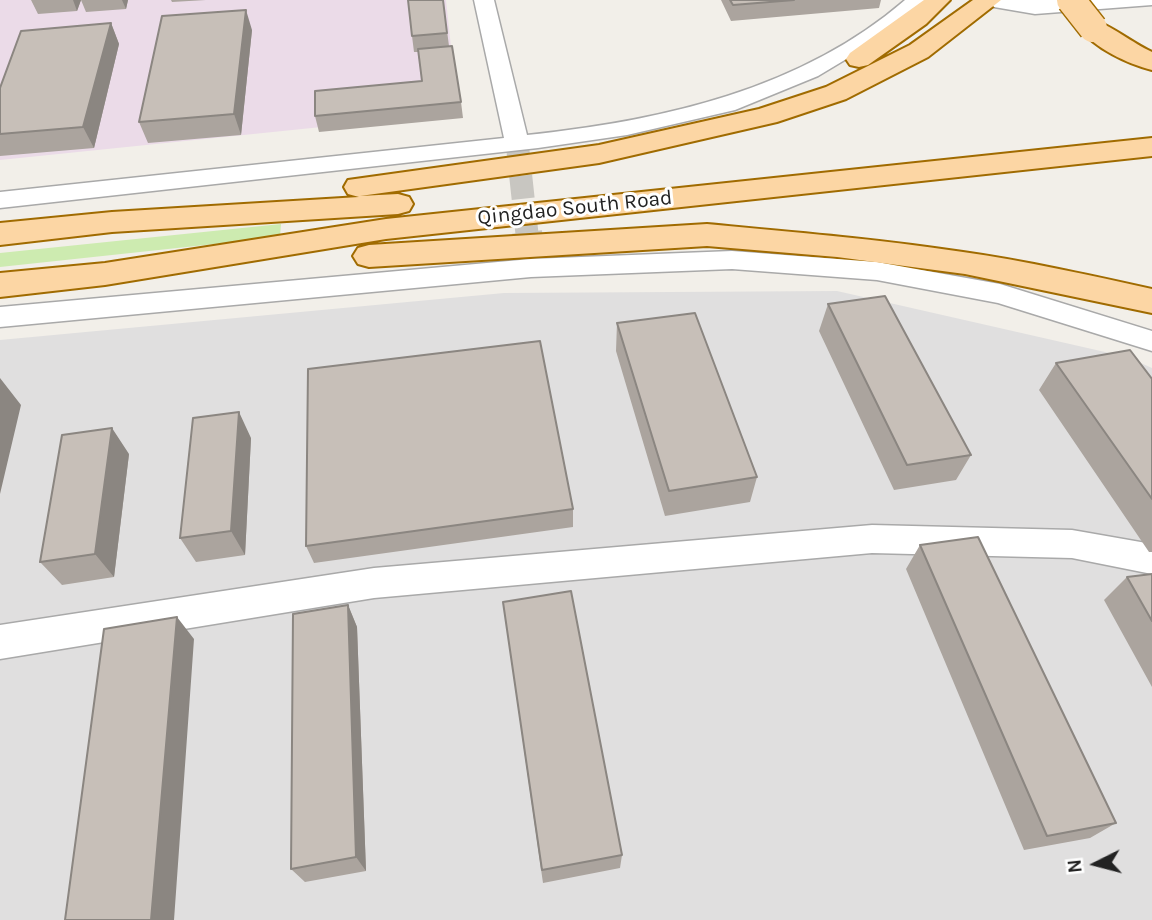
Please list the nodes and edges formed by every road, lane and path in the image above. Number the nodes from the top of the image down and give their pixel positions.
1 (484, 0) edge
2 (917, 0) edge
3 (938, 0) edge
4 (1071, 0) edge
5 (1147, 0) edge
6 (995, 2) edge
7 (1152, 62) edge
8 (1152, 126) edge
9 (691, 132) junction
10 (517, 142) junction
11 (1152, 147) edge
12 (1030, 149) junction
13 (0, 200) edge
14 (112, 222) junction
15 (0, 234) edge
16 (105, 274) junction
17 (0, 285) edge
18 (1150, 308) edge
19 (0, 317) edge
20 (1152, 341) edge
21 (1152, 559) edge
22 (0, 642) edge

1 - 10 street
2 - 10 street
3 - 9 main road
4 - 7 main road, bridge
5 - 6 street
6 - 9 main road
8 - 12 main road, Qingdao South Road
9 - 14 main road
10 - 13 street
11 - 12 main road, Qingdao South Road
12 - 14 main road, Qingdao South Road
12 - 16 main road, Qingdao South Road
14 - 15 main road, Qingdao South Road
16 - 17 main road, Qingdao South Road
16 - 18 main road
19 - 20 street
21 - 22 street

